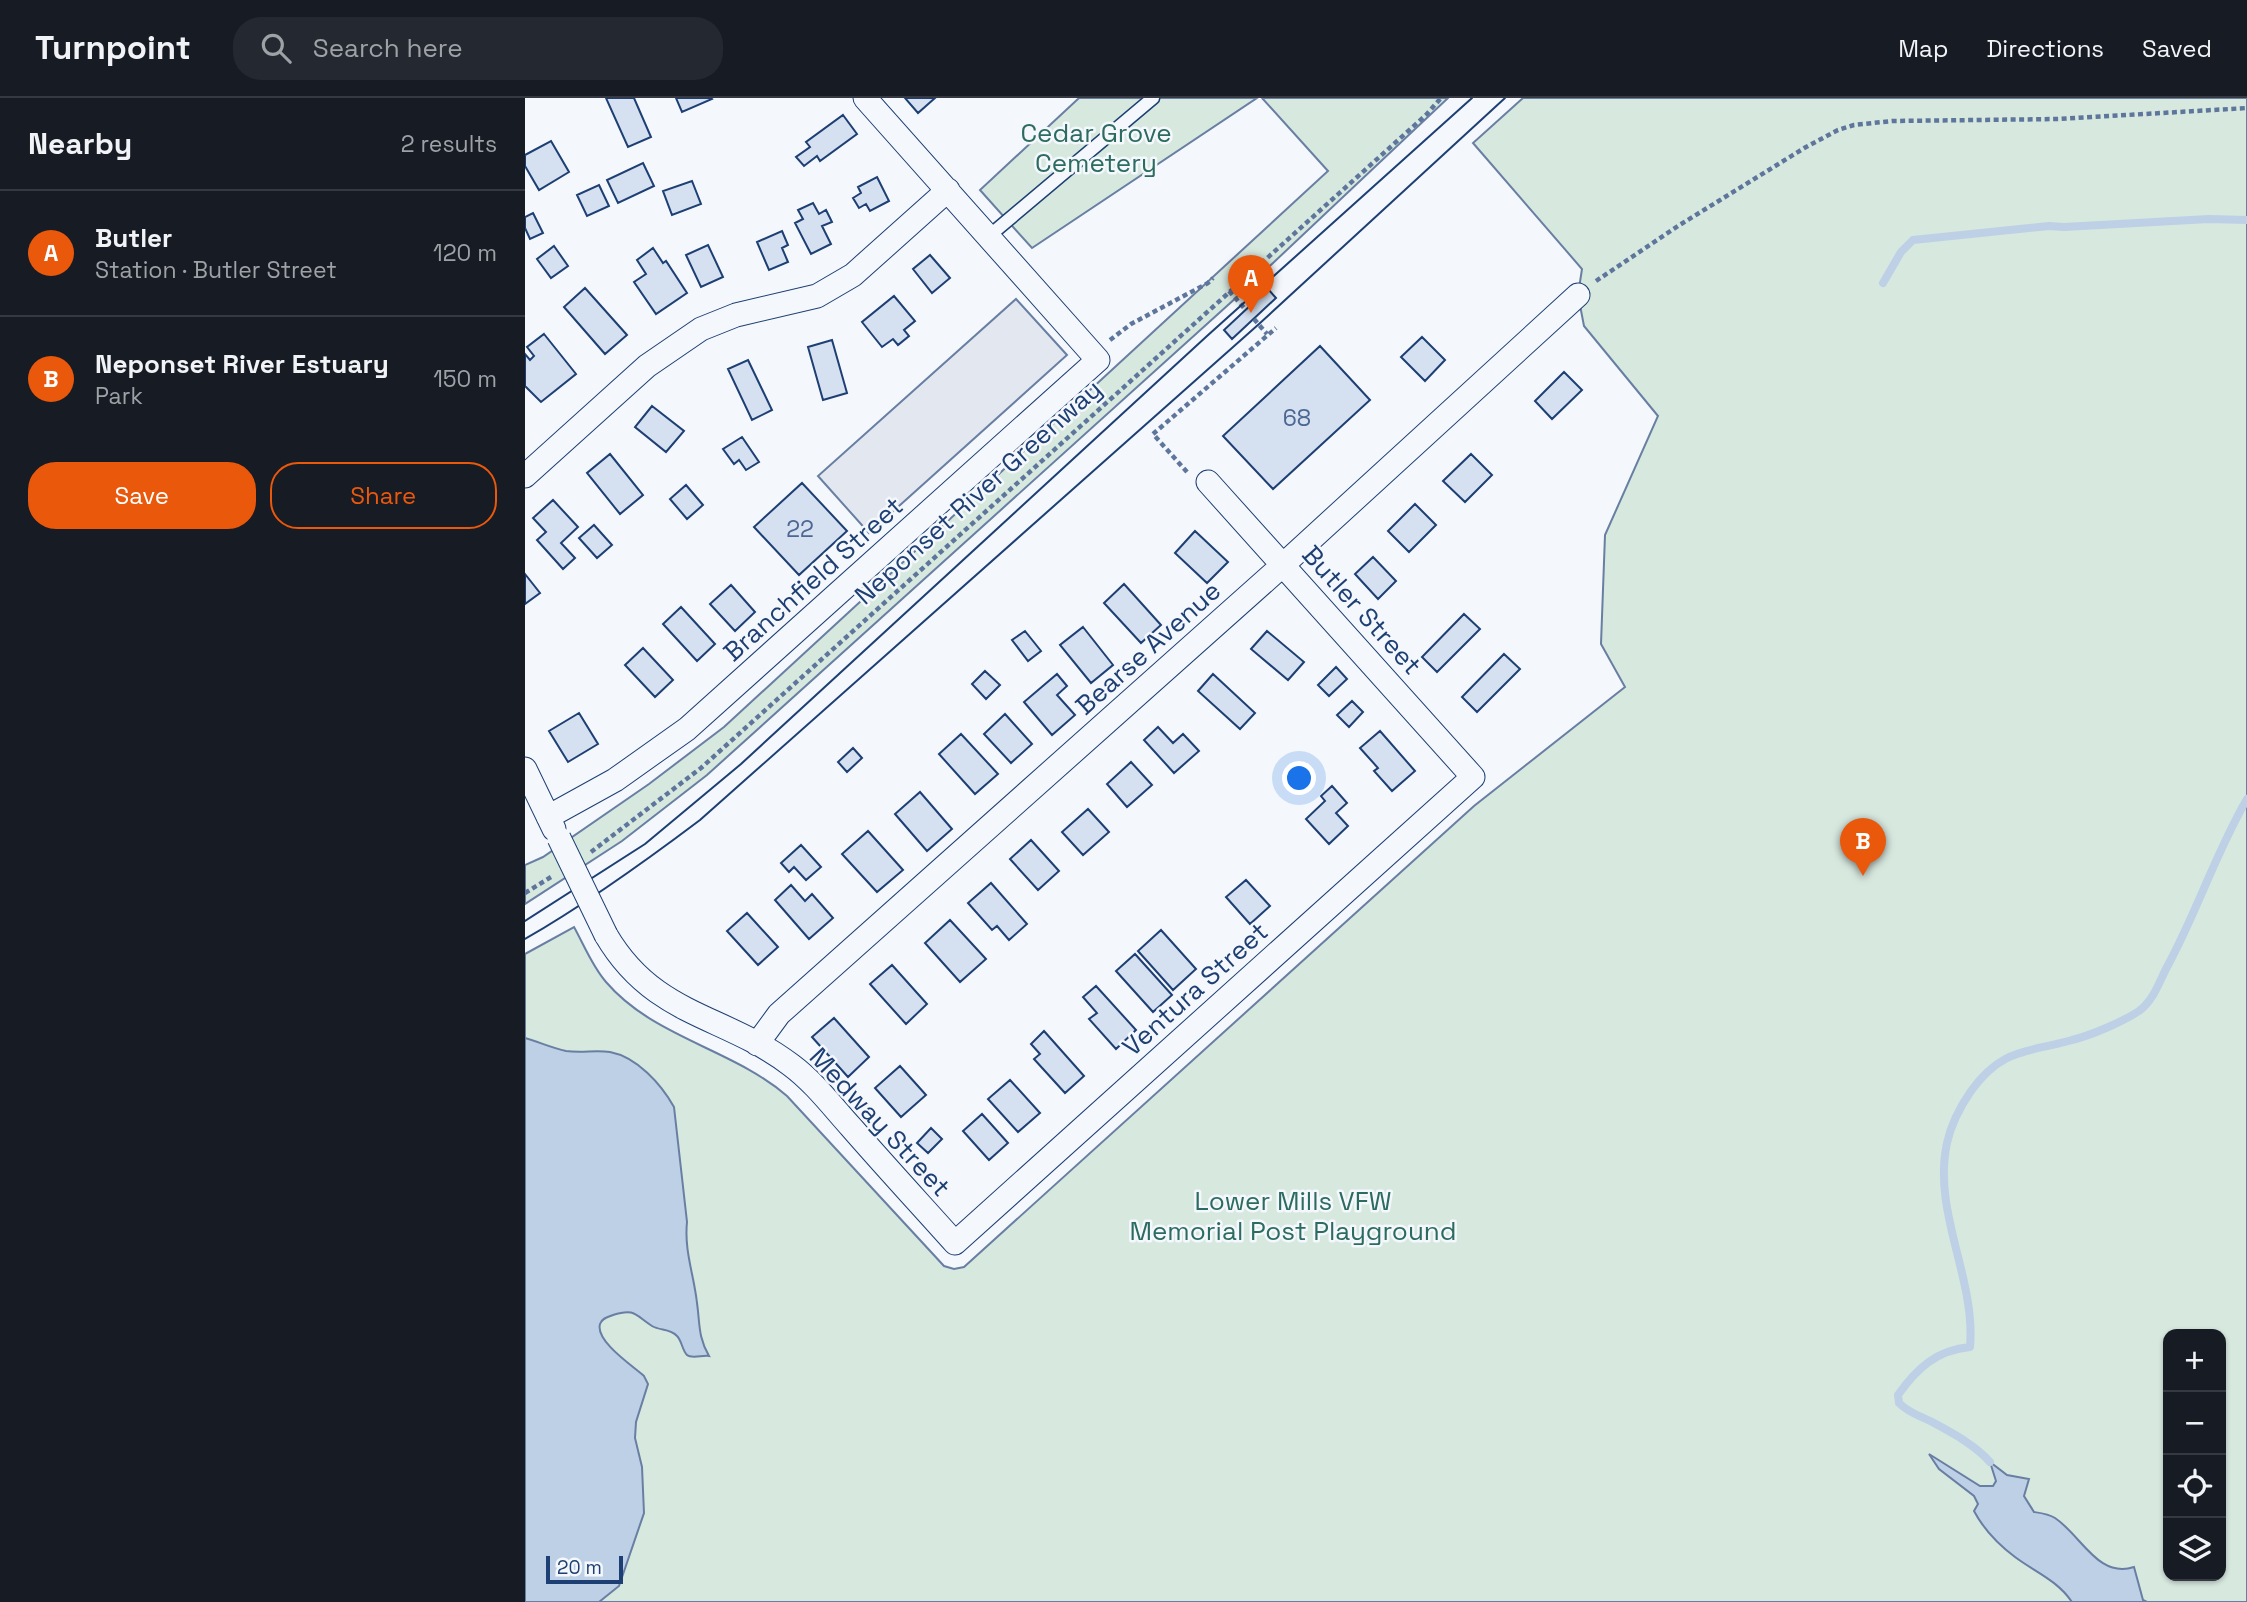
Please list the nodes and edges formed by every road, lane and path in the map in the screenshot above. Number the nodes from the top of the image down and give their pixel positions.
1 (865, 98) edge
2 (1153, 98) edge
3 (1441, 98) edge
4 (2247, 108) edge
5 (948, 190) junction
6 (989, 236) junction
7 (1213, 278) dead end
8 (1229, 291) junction
9 (1578, 295) joint
10 (1245, 310) dead end
11 (1254, 319) dead end
12 (1276, 328) dead end
13 (1268, 334) junction
14 (1096, 358) junction
15 (525, 476) edge
16 (1208, 482) joint
17 (1284, 564) junction
18 (525, 769) edge
19 (1473, 777) joint
20 (554, 827) junction
21 (590, 853) dead end
22 (558, 873) dead end
23 (525, 893) edge
24 (757, 1044) junction
25 (955, 1243) joint

1 - 5 street
2 - 6 lane
3 - 8 path, Neponset River Greenway
4 - 9 path
5 - 6 street
5 - 15 street
6 - 14 street
7 - 14 path
8 - 10 path
8 - 21 path, Neponset River Greenway
9 - 17 street, Bearse Avenue
11 - 13 path
12 - 13 path
13 - 16 path
14 - 20 street, Branchfield Street
16 - 17 street, Butler Street
17 - 19 street, Butler Street
17 - 24 street, Bearse Avenue
18 - 20 street, Medway Street
19 - 25 street, Ventura Street
20 - 24 street, Medway Street, bridge
22 - 23 path
24 - 25 street, Medway Street

